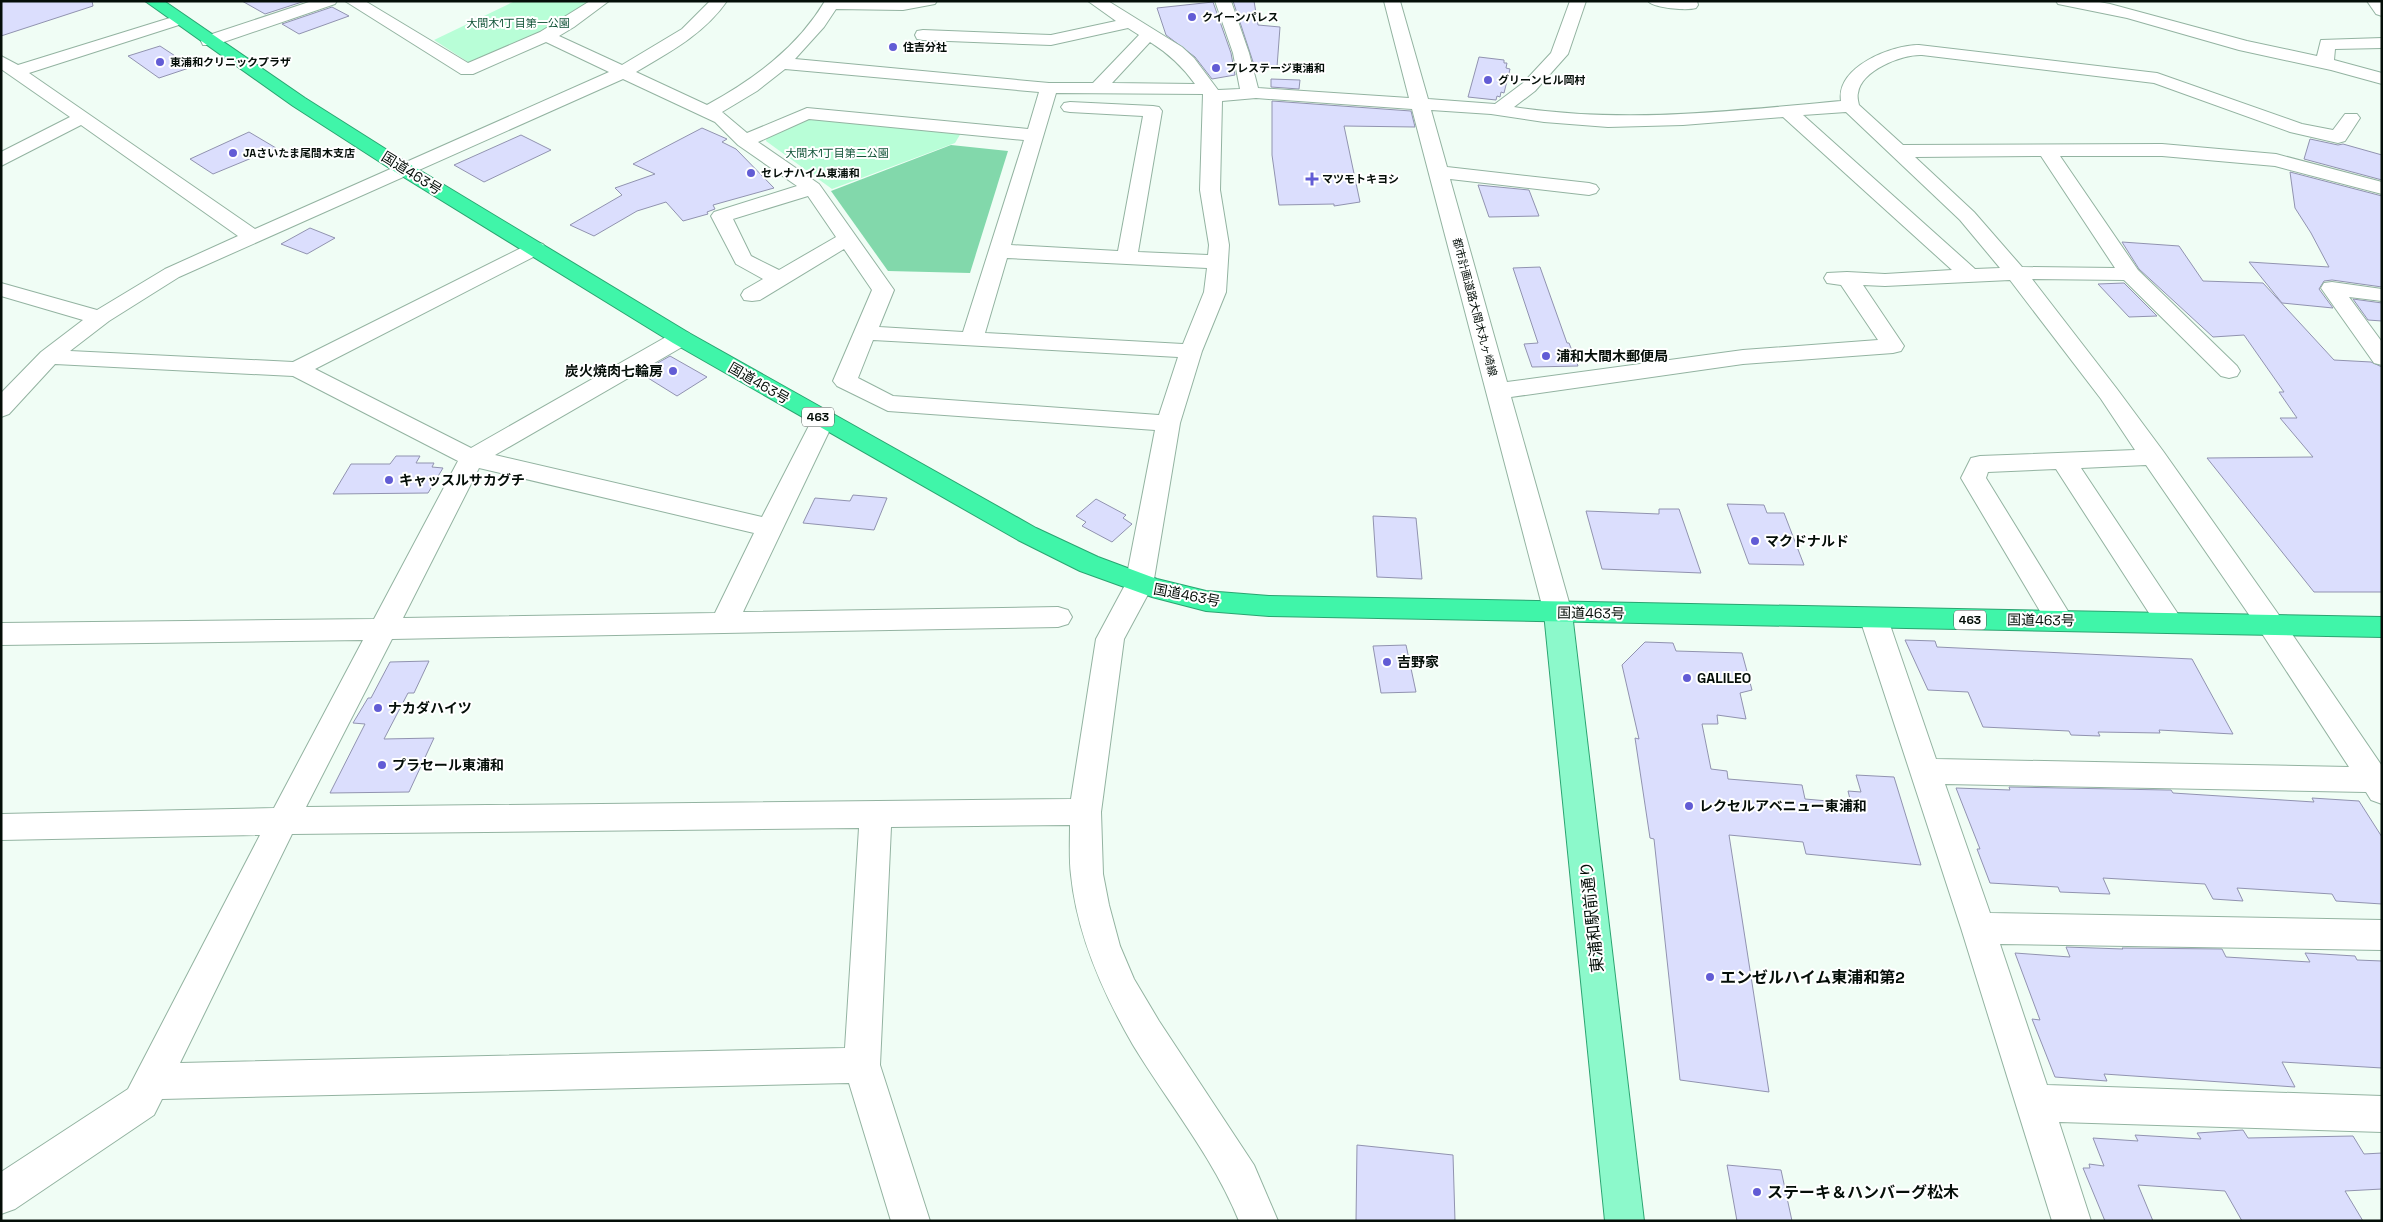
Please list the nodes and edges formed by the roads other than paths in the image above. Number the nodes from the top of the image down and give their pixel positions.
1 (153, 1) edge
2 (329, 1) edge
3 (353, 1) edge
4 (600, 1) edge
5 (720, 1) edge
6 (1096, 1) edge
7 (1223, 1) edge
8 (1392, 1) edge
9 (1578, 1) edge
10 (1656, 1) edge
11 (1689, 1) edge
12 (2064, 1) edge
13 (2375, 1) edge
14 (833, 2) edge
15 (2105, 5) edge
16 (2382, 11) edge
17 (934, 15) edge
18 (179, 20) junction
19 (1129, 23) junction
20 (1149, 34) junction
21 (546, 36) junction
22 (209, 40) junction
23 (2382, 43) edge
24 (2325, 62) junction
25 (779, 63) junction
26 (9, 66) edge
27 (623, 72) junction
28 (900, 75) junction
29 (2382, 79) edge
30 (1097, 89) junction
31 (1211, 93) junction
32 (1250, 93) junction
33 (1046, 97) junction
34 (1421, 106) junction
35 (1850, 106) junction
36 (1499, 110) junction
37 (1787, 111) junction
38 (708, 112) junction
39 (82, 118) junction
40 (2351, 118) dead end
41 (1035, 135) junction
42 (745, 140) junction
43 (2047, 150) junction
44 (1899, 151) junction
45 (1, 160) edge
46 (404, 169) junction
47 (1439, 172) junction
48 (812, 188) junction
49 (2382, 188) edge
50 (1589, 190) dead end
51 (252, 236) junction
52 (847, 239) junction
53 (536, 248) junction
54 (999, 251) junction
55 (1127, 258) junction
56 (1217, 262) junction
57 (2016, 273) junction
58 (2130, 274) junction
59 (1971, 276) junction
60 (779, 279) junction
61 (1, 289) edge
62 (752, 295) dead end
63 (2382, 296) edge
64 (98, 316) junction
65 (865, 333) junction
66 (681, 338) junction
67 (972, 339) junction
68 (1191, 351) junction
69 (49, 357) junction
70 (2382, 358) edge
71 (297, 370) junction
72 (2229, 370) dead end
73 (1498, 392) junction
74 (2, 406) edge
75 (822, 420) junction
76 (1168, 423) junction
77 (2154, 457) junction
78 (472, 458) junction
79 (2063, 460) junction
80 (770, 528) junction
81 (1139, 585) junction
82 (1558, 613) junction
83 (1058, 617) dead end
84 (1874, 619) junction
85 (2060, 620) junction
86 (724, 622) junction
87 (2170, 623) junction
88 (2272, 625) junction
89 (2382, 627) edge
90 (383, 629) junction
91 (1, 634) edge
92 (1925, 771) junction
93 (2379, 783) edge
94 (1085, 812) junction
95 (876, 814) junction
96 (283, 821) junction
97 (1, 827) edge
98 (1978, 928) junction
99 (2382, 935) edge
100 (862, 1065) junction
101 (153, 1081) junction
102 (2034, 1103) junction
103 (2382, 1114) edge
104 (1, 1195) edge
105 (911, 1221) edge
106 (1259, 1221) edge
107 (1625, 1221) edge
108 (2072, 1221) edge

1 - 18 highway, 国道463号 / 463
2 - 22 street
3 - 21 street
4 - 21 street
5 - 27 street
6 - 19 street
7 - 32 street
8 - 34 street, 都市計画道路大間木丸ヶ崎線
9 - 36 street
10 - 11 street
12 - 15 street
13 - 16 street
14 - 17 street
14 - 25 street
15 - 24 street
17 - 19 street
17 - 28 street
18 - 22 highway, 国道463号 / 463
18 - 26 street
19 - 20 street
20 - 30 street
20 - 31 street
21 - 27 street
22 - 46 highway, 国道463号 / 463
23 - 24 street
24 - 29 street
25 - 28 street
25 - 38 street
26 - 39 street
27 - 38 street
27 - 46 street
28 - 33 street
30 - 31 street
30 - 33 street
31 - 32 street
31 - 56 street
32 - 34 street
33 - 41 street
33 - 55 street
34 - 36 street
34 - 47 street, 都市計画道路大間木丸ヶ崎線
35 - 37 street
35 - 40 street
35 - 44 street
36 - 37 street
37 - 59 street
38 - 42 street
39 - 45 street
39 - 51 street
41 - 42 street
41 - 54 street
42 - 48 street
43 - 44 street
43 - 49 street
43 - 58 street
44 - 57 street
46 - 51 street
46 - 53 highway, 国道463号 / 463
47 - 50 street
47 - 73 street, 都市計画道路大間木丸ヶ崎線
48 - 52 street
48 - 60 street
51 - 64 street
52 - 60 street
52 - 65 street
53 - 66 highway, 国道463号 / 463
53 - 71 street
54 - 55 street
54 - 67 street
55 - 56 street
56 - 68 street
57 - 58 street
57 - 59 street
57 - 77 street
58 - 72 street
59 - 73 street
60 - 62 street
61 - 64 street
63 - 70 street
64 - 69 street
65 - 67 street
65 - 76 street
66 - 75 highway, 国道463号 / 463
66 - 78 street
67 - 68 street
68 - 76 street
69 - 71 street
69 - 74 street
71 - 78 street
73 - 82 street, 都市計画道路大間木丸ヶ崎線
75 - 80 street
75 - 81 highway, 国道463号 / 463
76 - 81 street
77 - 79 street
77 - 88 street
78 - 80 street
78 - 90 street
79 - 85 street
79 - 87 street
80 - 86 street
81 - 82 highway, 国道463号 / 463
81 - 94 street
82 - 84 highway, 国道463号 / 463
82 - 107 main road, 東浦和駅前通り
83 - 86 street
84 - 85 highway, 国道463号 / 463
84 - 92 street
85 - 87 highway, 国道463号 / 463
86 - 90 street
87 - 88 highway, 国道463号 / 463
88 - 89 highway, 国道463号 / 463
88 - 93 street
90 - 91 street
90 - 96 street
92 - 93 street
92 - 98 street
94 - 95 street
94 - 106 street
95 - 96 street
95 - 100 street
96 - 97 street
96 - 101 street
98 - 99 street
98 - 102 street
100 - 101 street
100 - 105 street
101 - 104 street
102 - 103 street
102 - 108 street

